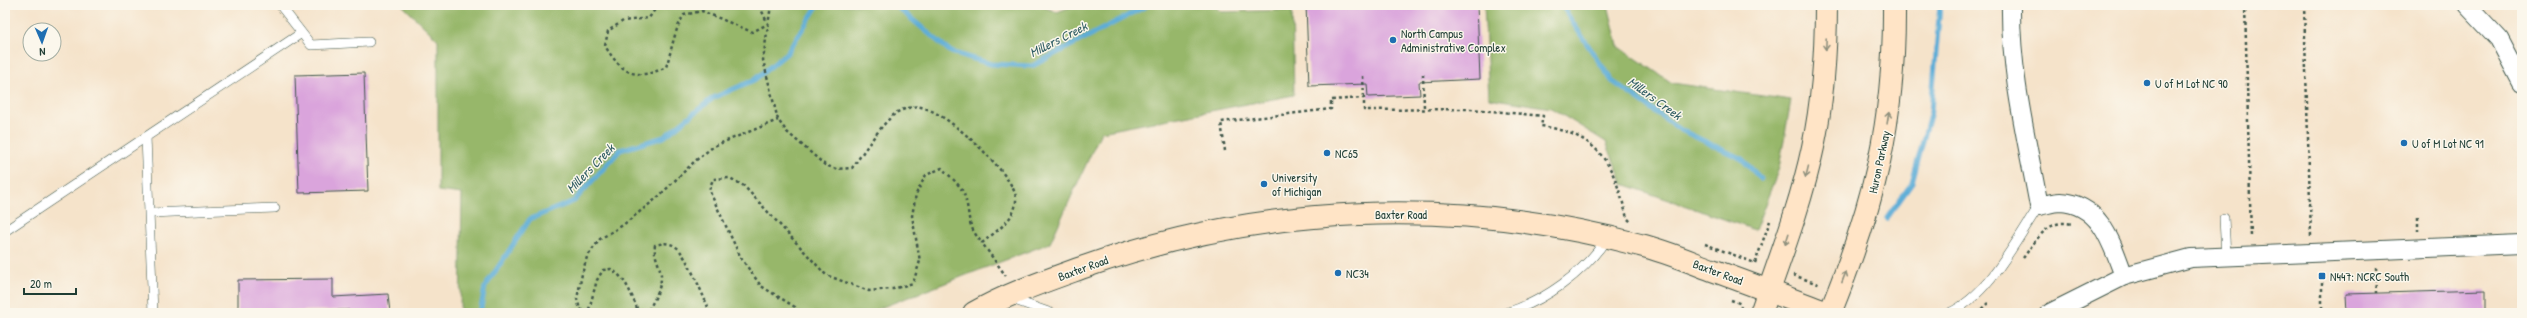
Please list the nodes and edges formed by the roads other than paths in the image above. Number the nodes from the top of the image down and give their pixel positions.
1 (280, 5) edge
2 (1826, 5) edge
3 (1894, 5) edge
4 (2011, 5) edge
5 (2467, 5) edge
6 (300, 34) junction
7 (369, 42) dead end
8 (2522, 83) edge
9 (146, 137) junction
10 (2039, 206) junction
11 (275, 208) dead end
12 (150, 213) junction
13 (2224, 218) dead end
14 (5, 231) edge
15 (1608, 237) junction
16 (2522, 244) edge
17 (2226, 256) junction
18 (2124, 276) junction
19 (1769, 291) junction
20 (1012, 295) junction
21 (153, 313) edge
22 (974, 313) edge
23 (1051, 313) edge
24 (1505, 313) edge
25 (1761, 313) edge
26 (1829, 313) edge
27 (1949, 313) edge
28 (2050, 313) edge

1 - 6 lane
2 -> 19 street
26 -> 3 street, Huron Parkway
4 - 10 street
5 - 8 street
6 - 7 lane
6 - 9 lane
9 - 12 lane
9 - 14 lane
10 - 18 street
10 - 27 lane
11 - 12 lane
12 - 21 lane
13 - 17 lane
15 - 19 street, Baxter Road
15 - 20 street, Baxter Road
15 - 24 lane
16 - 17 street
17 - 18 street
18 - 28 street
19 - 25 street
19 - 26 street, Baxter Road
20 - 22 street, Baxter Road
20 - 23 lane

